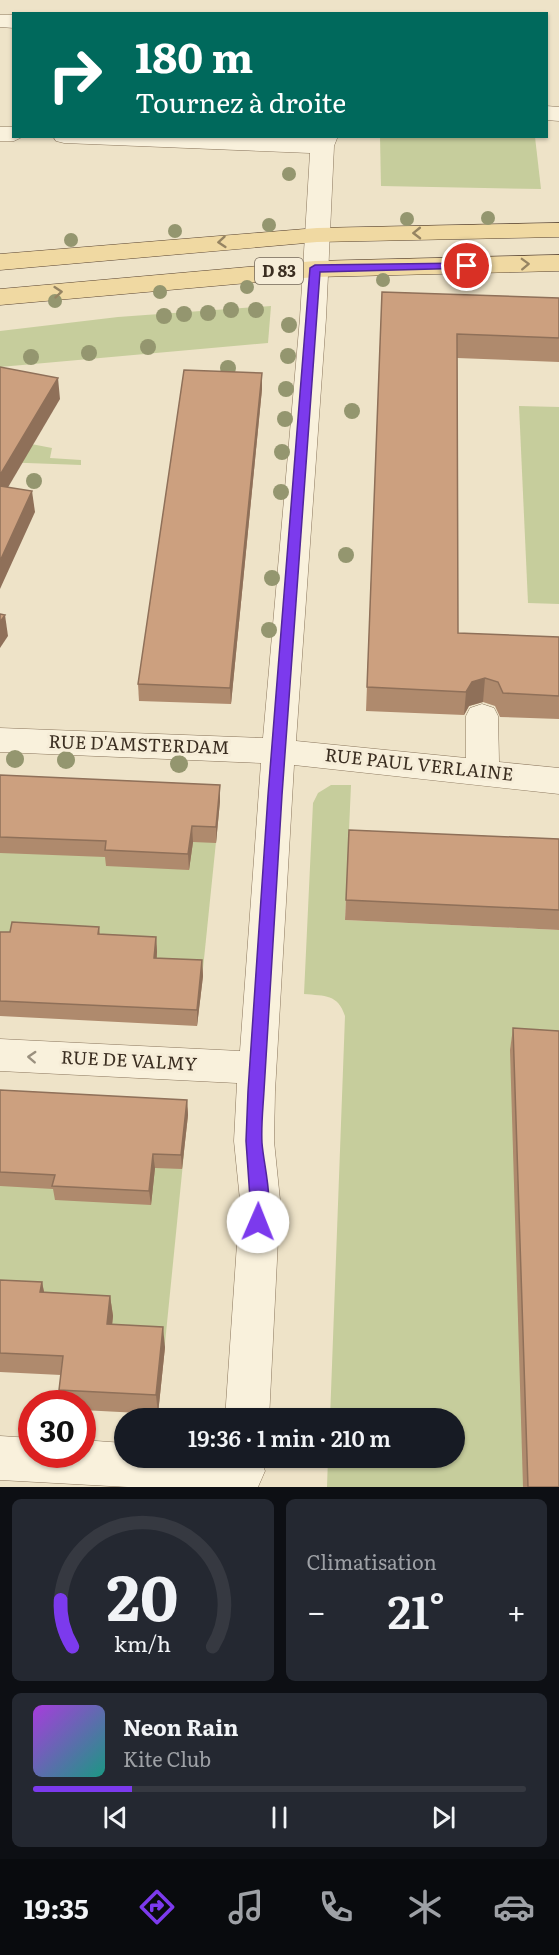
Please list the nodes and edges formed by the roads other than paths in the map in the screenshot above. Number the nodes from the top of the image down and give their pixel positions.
1 (138, 138) edge
2 (324, 141) edge
3 (559, 230) edge
4 (316, 252) junction
5 (0, 262) edge
6 (559, 263) edge
7 (0, 297) edge
8 (482, 716) dead end
9 (0, 740) edge
10 (279, 751) junction
11 (483, 772) junction
12 (559, 781) edge
13 (0, 1055) edge
14 (258, 1068) junction
15 (248, 1408) edge
16 (0, 1458) edge
17 (243, 1472) edge

1 - 2 street
2 - 4 street
3 -> 4 main road, D 83
4 -> 5 main road, D 83
4 -> 6 main road, D 83
7 -> 4 main road, D 83
4 - 10 street
8 - 11 street
9 - 10 street, RUE D'AMSTERDAM
10 - 11 street, RUE PAUL VERLAINE
10 - 14 street
11 - 12 street, RUE PAUL VERLAINE
14 -> 13 street, RUE DE VALMY
14 - 15 street
16 - 17 street

